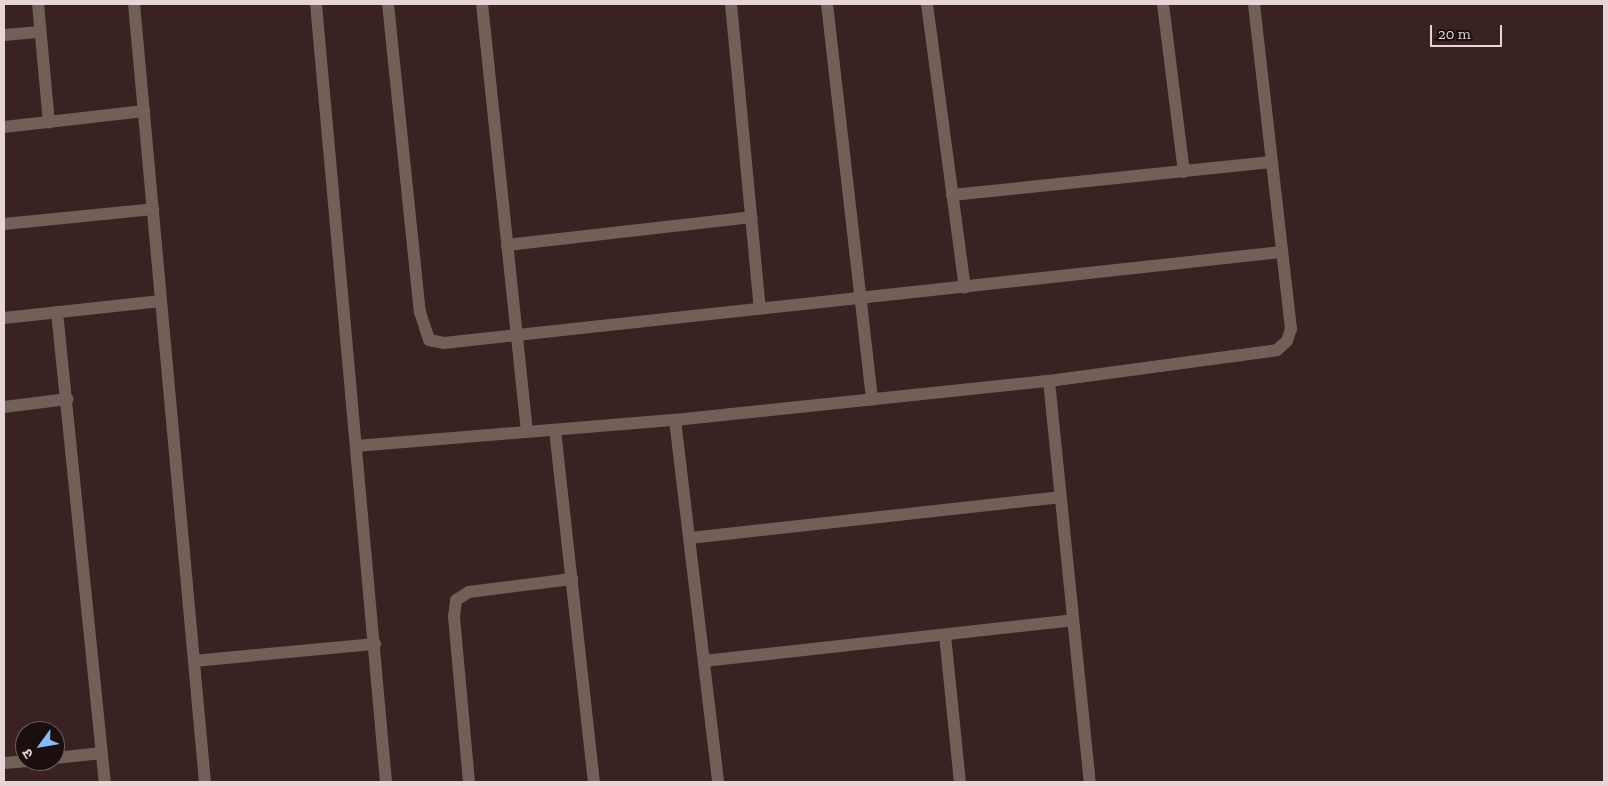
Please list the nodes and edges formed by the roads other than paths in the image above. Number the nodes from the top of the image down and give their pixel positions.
1 (38, 4) edge
2 (134, 4) edge
3 (316, 4) edge
4 (388, 4) edge
5 (482, 4) edge
6 (731, 4) edge
7 (827, 4) edge
8 (927, 4) edge
9 (1163, 4) edge
10 (1254, 4) edge
11 (40, 32) junction
12 (4, 35) edge
13 (144, 111) junction
14 (49, 122) junction
15 (4, 127) edge
16 (1271, 162) junction
17 (1184, 172) junction
18 (952, 195) junction
19 (153, 209) junction
20 (751, 217) junction
21 (4, 224) edge
22 (507, 245) junction
23 (1281, 252) junction
24 (964, 287) junction
25 (861, 298) junction
26 (161, 301) junction
27 (760, 309) junction
28 (57, 312) junction
29 (4, 318) edge
30 (516, 334) junction
31 (1049, 381) junction
32 (67, 399) junction
33 (872, 399) junction
34 (4, 406) edge
35 (675, 420) junction
36 (555, 430) junction
37 (527, 432) junction
38 (356, 446) junction
39 (1060, 497) junction
40 (690, 538) junction
41 (572, 579) junction
42 (1073, 620) junction
43 (944, 635) junction
44 (375, 644) junction
45 (194, 661) junction
46 (704, 661) junction
47 (102, 753) junction
48 (65, 757) edge
49 (105, 782) edge
50 (205, 782) edge
51 (386, 782) edge
52 (469, 782) edge
53 (594, 782) edge
54 (718, 782) edge
55 (960, 782) edge
56 (1090, 782) edge

1 - 11 street
2 - 13 street
3 - 38 street
4 - 30 street
5 - 22 street
6 - 20 street
7 - 25 street
8 - 18 street
9 - 17 street
10 - 16 street
11 - 12 street
11 - 14 street
13 - 14 street
13 - 19 street
14 - 15 street
16 - 17 street
16 - 23 street
17 - 18 street
18 - 24 street
19 - 21 street
19 - 26 street
20 - 22 street
20 - 27 street
22 - 30 street
23 - 24 street
23 - 31 street
24 - 25 street
25 - 27 street
25 - 33 street
26 - 28 street
26 - 45 street
27 - 30 street
28 - 29 street
28 - 32 street
30 - 37 street
31 - 33 street
31 - 39 street
32 - 34 street
32 - 47 street
33 - 35 street
35 - 36 street
35 - 40 street
36 - 37 street
36 - 41 street
37 - 38 street
38 - 44 street
39 - 40 street
39 - 42 street
40 - 46 street
41 - 52 street
41 - 53 street
42 - 43 street
42 - 56 street
43 - 46 street
43 - 55 street
44 - 45 street
44 - 51 street
45 - 50 street
46 - 54 street
47 - 48 street
47 - 49 street

